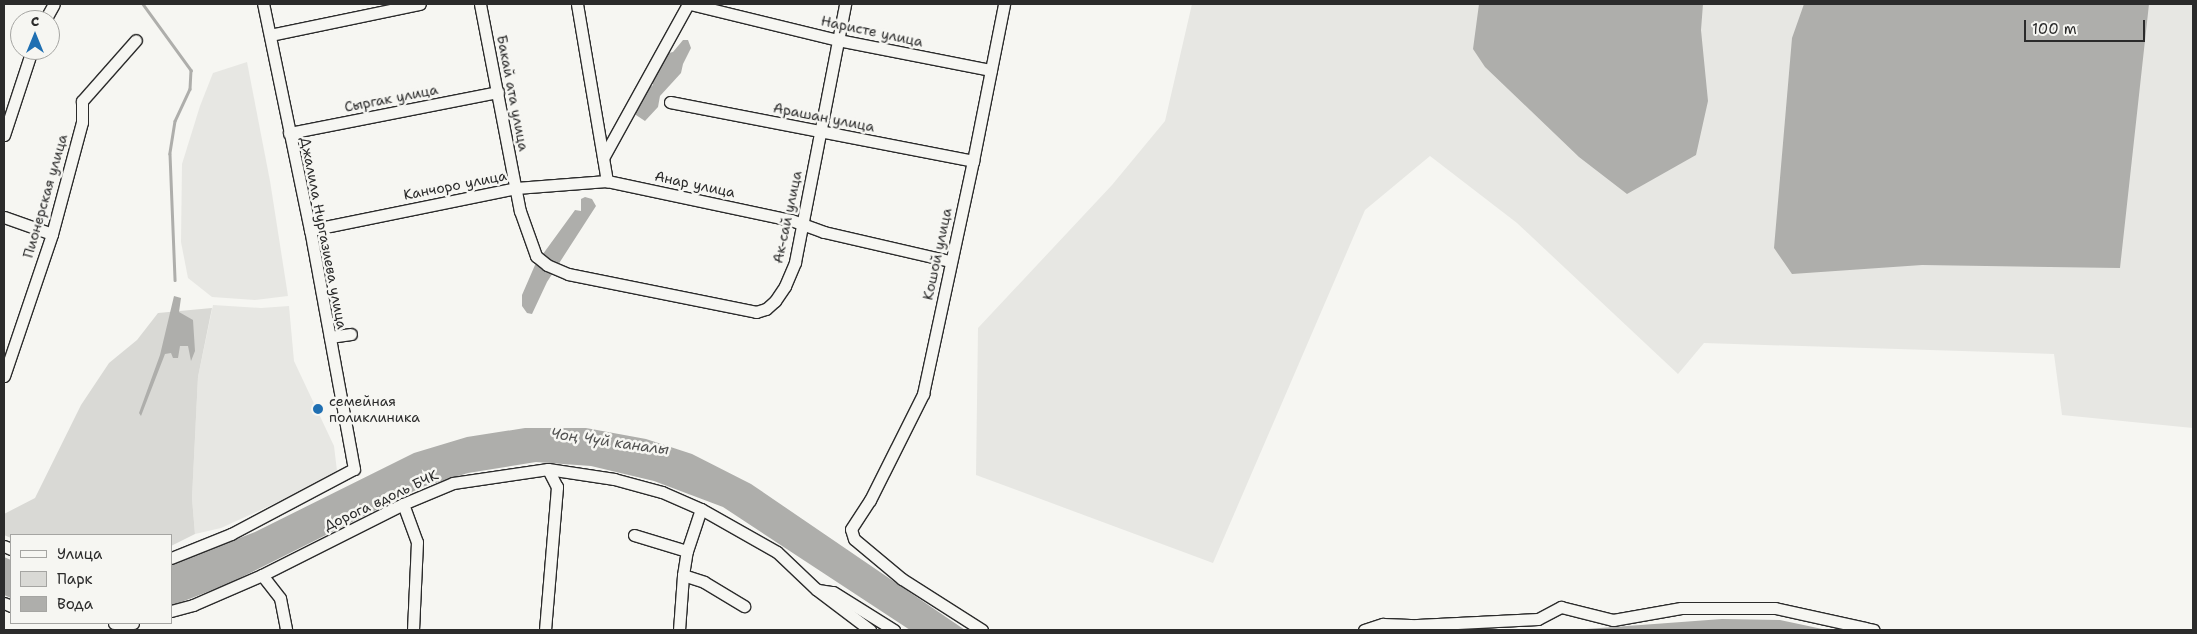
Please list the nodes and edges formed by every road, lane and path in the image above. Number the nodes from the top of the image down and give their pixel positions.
1 (263, 4) edge
2 (420, 4) edge
3 (480, 4) edge
4 (577, 4) edge
5 (689, 4) edge
6 (845, 4) edge
7 (1004, 4) edge
8 (270, 35) junction
9 (136, 40) dead end
10 (838, 40) junction
11 (29, 60) edge
12 (991, 70) junction
13 (498, 92) junction
14 (670, 102) dead end
15 (820, 131) junction
16 (289, 133) junction
17 (4, 135) edge
18 (603, 158) junction
19 (973, 162) junction
20 (607, 181) junction
21 (516, 188) junction
22 (4, 218) edge
23 (802, 224) junction
24 (310, 230) junction
25 (52, 234) junction
26 (950, 260) junction
27 (351, 334) dead end
28 (330, 338) junction
29 (4, 376) edge
30 (548, 469) junction
31 (403, 504) junction
32 (701, 509) junction
33 (634, 535) dead end
34 (687, 551) junction
35 (172, 558) edge
36 (262, 574) junction
37 (683, 575) junction
38 (816, 589) junction
39 (744, 606) dead end
40 (172, 611) edge
41 (878, 618) junction
42 (1416, 628) edge
43 (286, 630) edge
44 (413, 630) edge
45 (545, 630) edge
46 (678, 630) edge
47 (870, 630) edge
48 (880, 630) edge
49 (894, 630) edge
50 (982, 630) edge
51 (1364, 630) edge
52 (1874, 630) edge

1 - 8 street, Джалила Нургазиева улица
2 - 8 street
3 - 13 street, Бакай ата улица
4 - 18 street
5 - 10 street, Наристе улица
5 - 18 street
6 - 10 street, Ак-сай улица
7 - 12 street, Кошой улица
8 - 16 street, Джалила Нургазиева улица
9 - 25 street, Пионерская улица
10 - 12 street, Наристе улица
10 - 15 street, Ак-сай улица
11 - 17 street
12 - 19 street, Кошой улица
13 - 16 street, Сыргак улица
13 - 21 street, Бакай ата улица
14 - 15 street, Арашан улица
15 - 19 street, Арашан улица
15 - 23 street, Ак-сай улица
16 - 24 street, Джалила Нургазиева улица
18 - 20 street
19 - 26 street, Кошой улица
20 - 21 street, Канчоро улица
20 - 23 street, Анар улица
21 - 23 street, Ак-сай улица
21 - 24 street, Канчоро улица
22 - 25 street
23 - 26 street, Анар улица
24 - 28 street, Джалила Нургазиева улица
25 - 29 street, Пионерская улица
26 - 50 street, Кошой улица
27 - 28 street
28 - 35 street, Джалила Нургазиева улица
30 - 31 street, Дорога вдоль БЧК
30 - 32 street, Дорога вдоль БЧК
30 - 45 street
31 - 36 street, Дорога вдоль БЧК
31 - 44 street
32 - 34 street
32 - 38 street, Дорога вдоль БЧК
33 - 34 street
34 - 37 street
36 - 40 street, Дорога вдоль БЧК
36 - 43 street
37 - 39 street
37 - 46 street
38 - 41 street
38 - 47 street, Дорога вдоль БЧК
41 - 48 street
41 - 49 street
42 - 51 street
42 - 52 street

